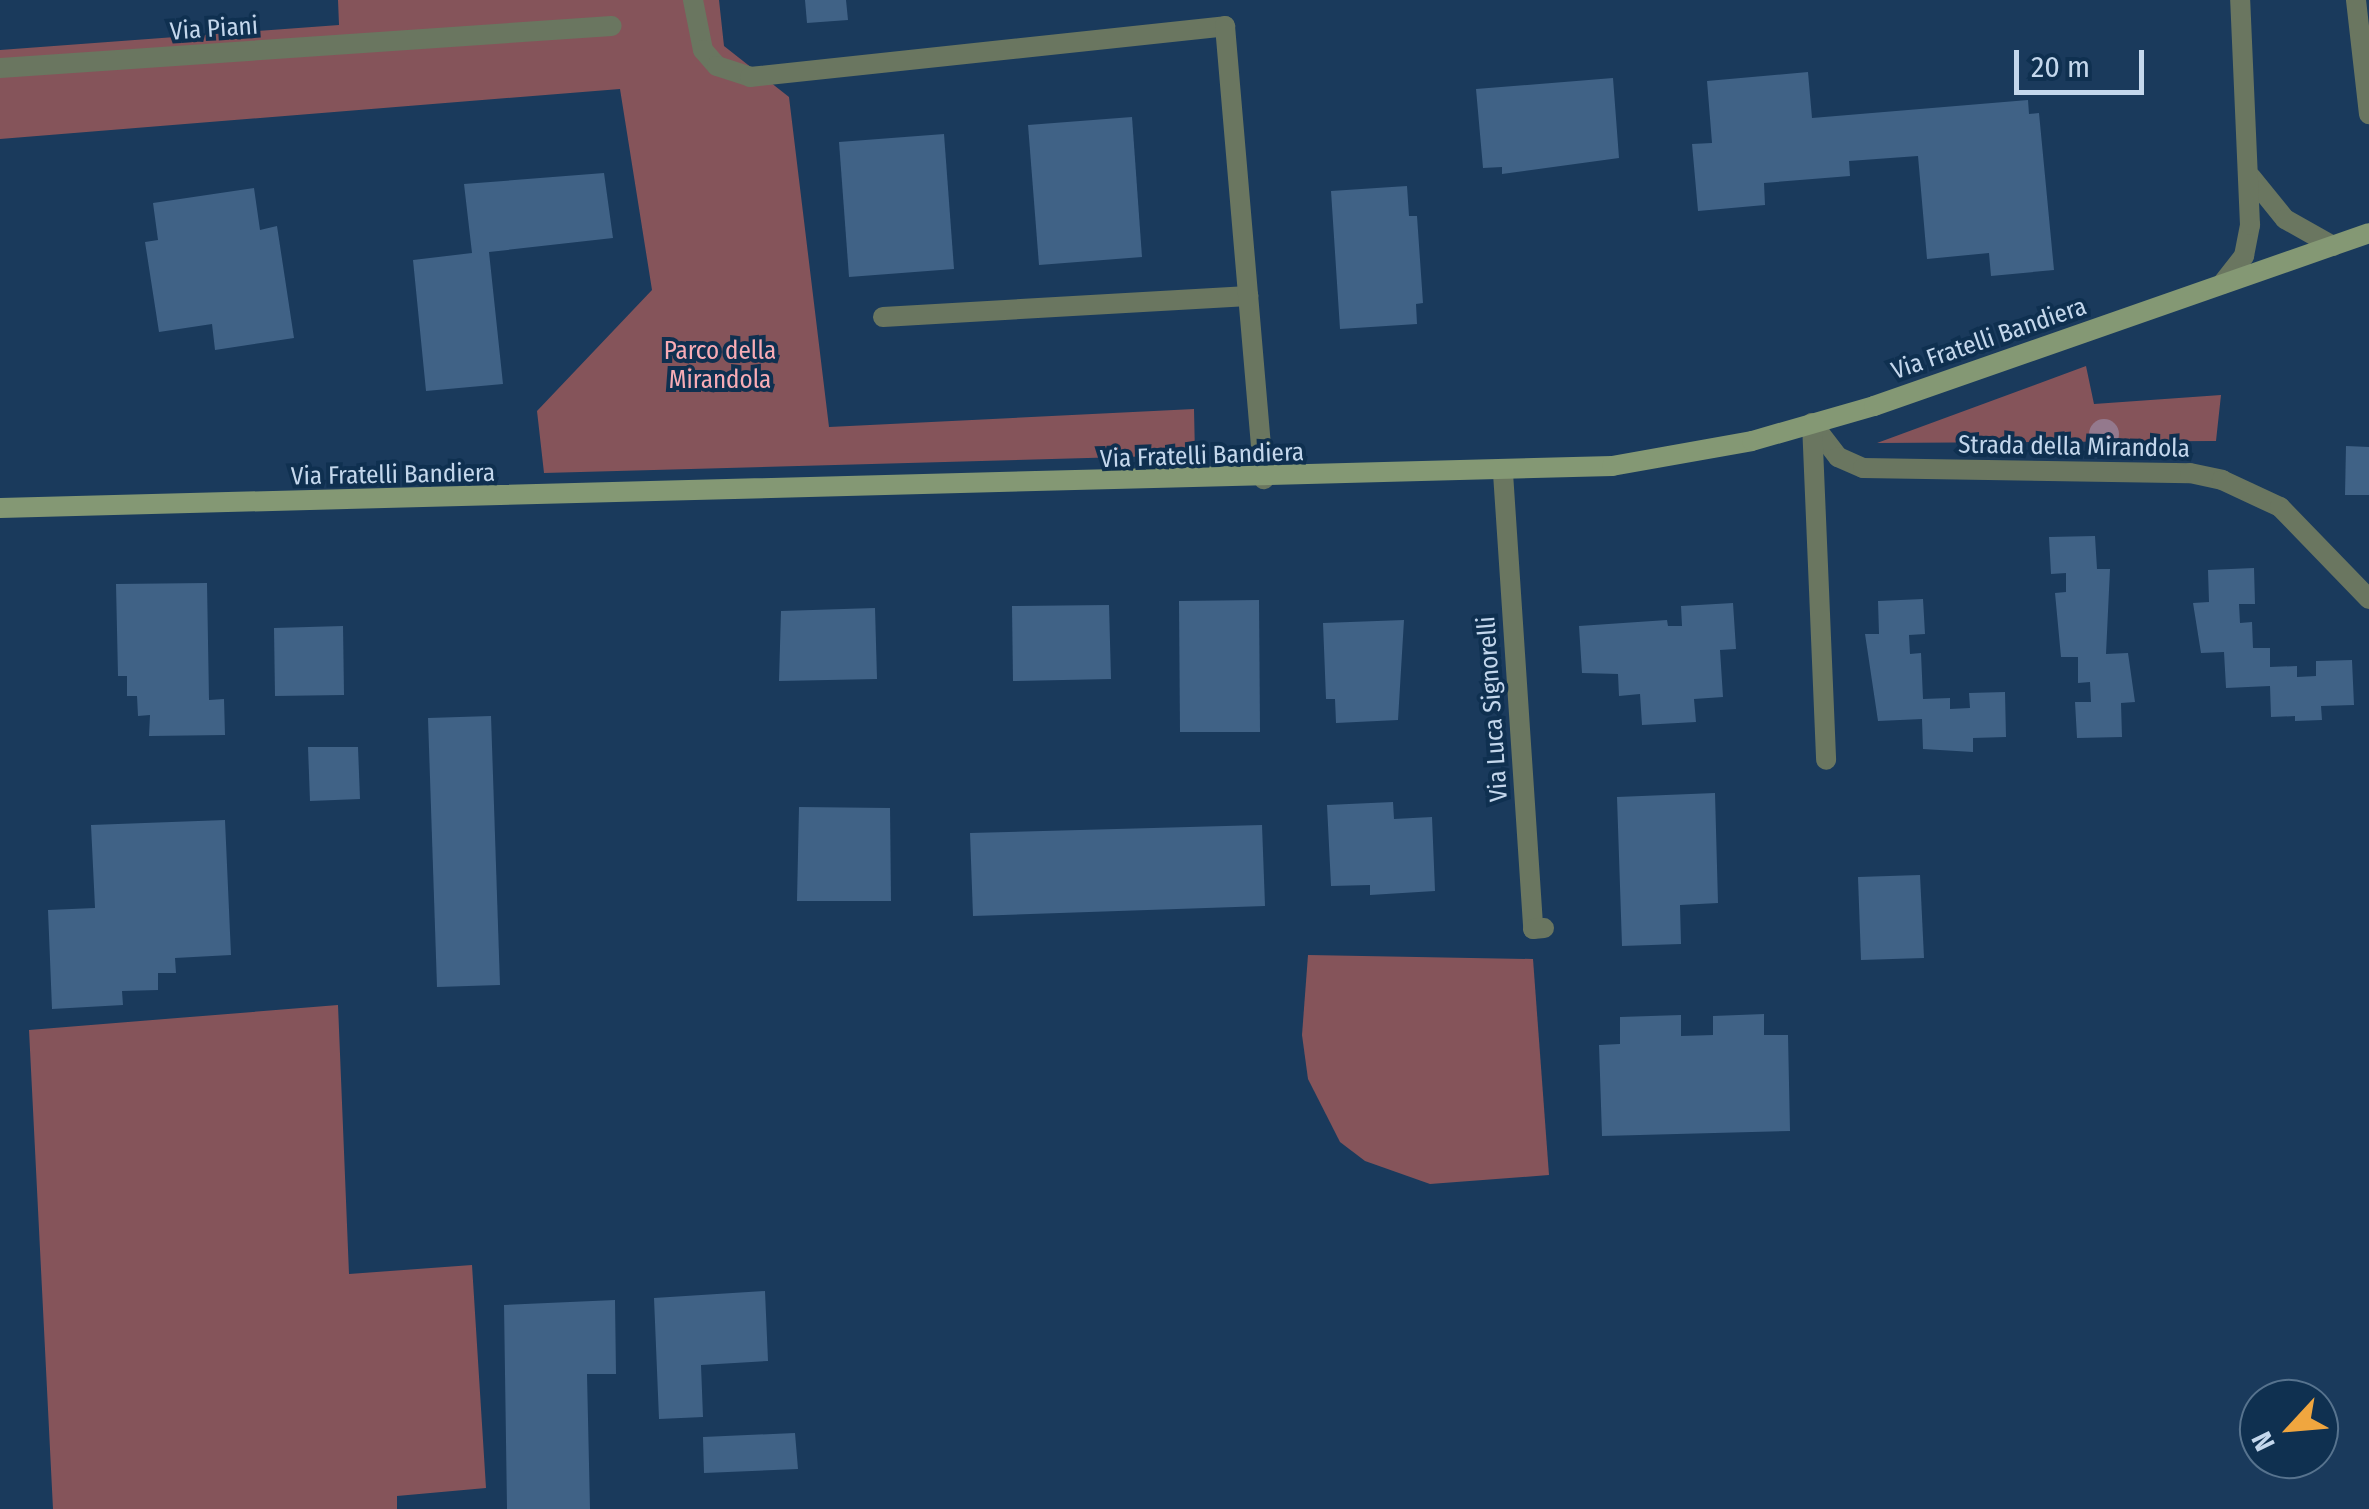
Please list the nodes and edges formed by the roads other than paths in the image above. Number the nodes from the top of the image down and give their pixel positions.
1 (693, 0) edge
2 (2240, 0) edge
3 (2356, 0) edge
4 (612, 26) dead end
5 (0, 68) edge
6 (2369, 114) edge
7 (2251, 177) junction
8 (2369, 233) edge
9 (2332, 246) junction
10 (2222, 284) junction
11 (1248, 296) junction
12 (883, 317) dead end
13 (1812, 423) junction
14 (1502, 474) junction
15 (1264, 480) junction
16 (0, 508) edge
17 (2369, 599) edge
18 (1826, 760) dead end
19 (1544, 928) dead end

1 - 11 street
2 - 7 street
3 - 6 street
4 - 5 street, Via Piani
7 - 9 street
7 - 10 street
8 - 9 street, Via Fratelli Bandiera
9 - 10 street, Via Fratelli Bandiera
10 - 13 street, Via Fratelli Bandiera
11 - 12 street
11 - 15 street
13 - 14 street, Via Fratelli Bandiera
13 - 17 street, Strada della Mirandola
13 - 18 street
14 - 15 street, Via Fratelli Bandiera
14 - 19 street, Via Luca Signorelli
15 - 16 street, Via Fratelli Bandiera

